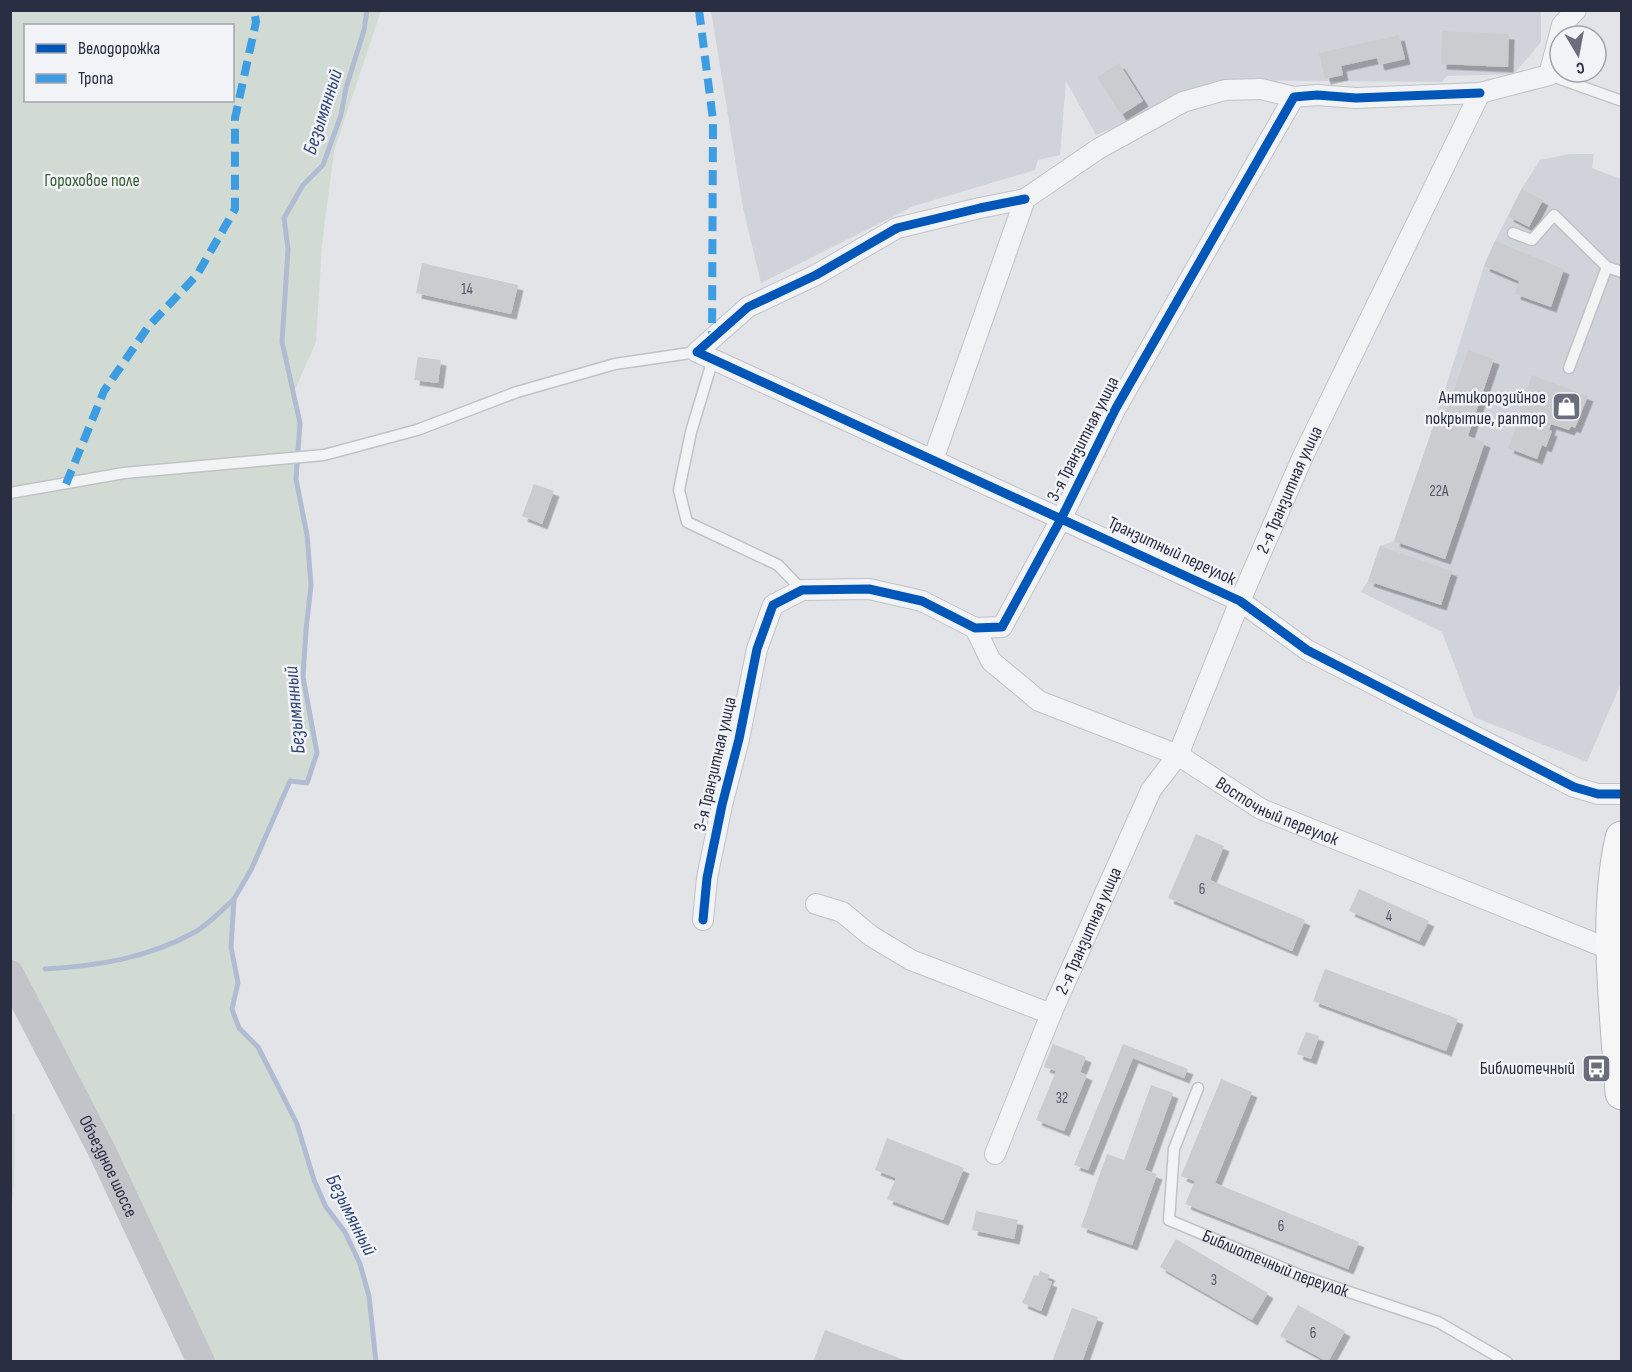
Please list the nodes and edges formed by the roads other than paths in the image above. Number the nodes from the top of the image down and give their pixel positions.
1 (1576, 10) edge
2 (1563, 24) edge
3 (1548, 75) edge
4 (1574, 84) edge
5 (1480, 93) junction
6 (1294, 97) junction
7 (1622, 101) edge
8 (1025, 199) junction
9 (1513, 233) dead end
10 (1607, 267) junction
11 (1622, 272) edge
12 (705, 355) junction
13 (1569, 368) dead end
14 (933, 460) junction
15 (10, 494) edge
16 (1061, 519) junction
17 (802, 590) junction
18 (1240, 601) junction
19 (975, 628) junction
20 (1178, 755) junction
21 (1622, 794) edge
22 (1622, 838) edge
23 (816, 904) dead end
24 (703, 920) dead end
25 (1618, 952) edge
26 (10, 974) edge
27 (1051, 1014) junction
28 (1198, 1088) dead end
29 (1622, 1094) edge
30 (995, 1154) dead end
31 (201, 1362) edge
32 (1507, 1362) edge

1 - 2 street
3 - 5 street
4 - 7 lane
5 - 6 street
5 - 18 street, 2-я Транзитная улица
6 - 8 street
6 - 16 street, 3-я Транзитная улица
8 - 12 street
8 - 14 street
9 - 10 lane
10 - 11 lane
10 - 13 lane
12 - 14 street, Транзитный переулок
12 - 15 lane
12 - 17 lane
14 - 16 street, Транзитный переулок
16 - 18 street, Транзитный переулок
16 - 19 street, 3-я Транзитная улица
17 - 19 street, 3-я Транзитная улица
17 - 24 street, 3-я Транзитная улица
18 - 20 street, 2-я Транзитная улица
18 - 21 street, Транзитный переулок
19 - 20 street, Восточный переулок
20 - 25 street, Восточный переулок
20 - 27 street, 2-я Транзитная улица
22 - 25 highway
23 - 27 street
25 - 29 highway
26 - 31 street, Объездное шоссе
27 - 30 street, 2-я Транзитная улица
28 - 32 lane, Библиотечный переулок

